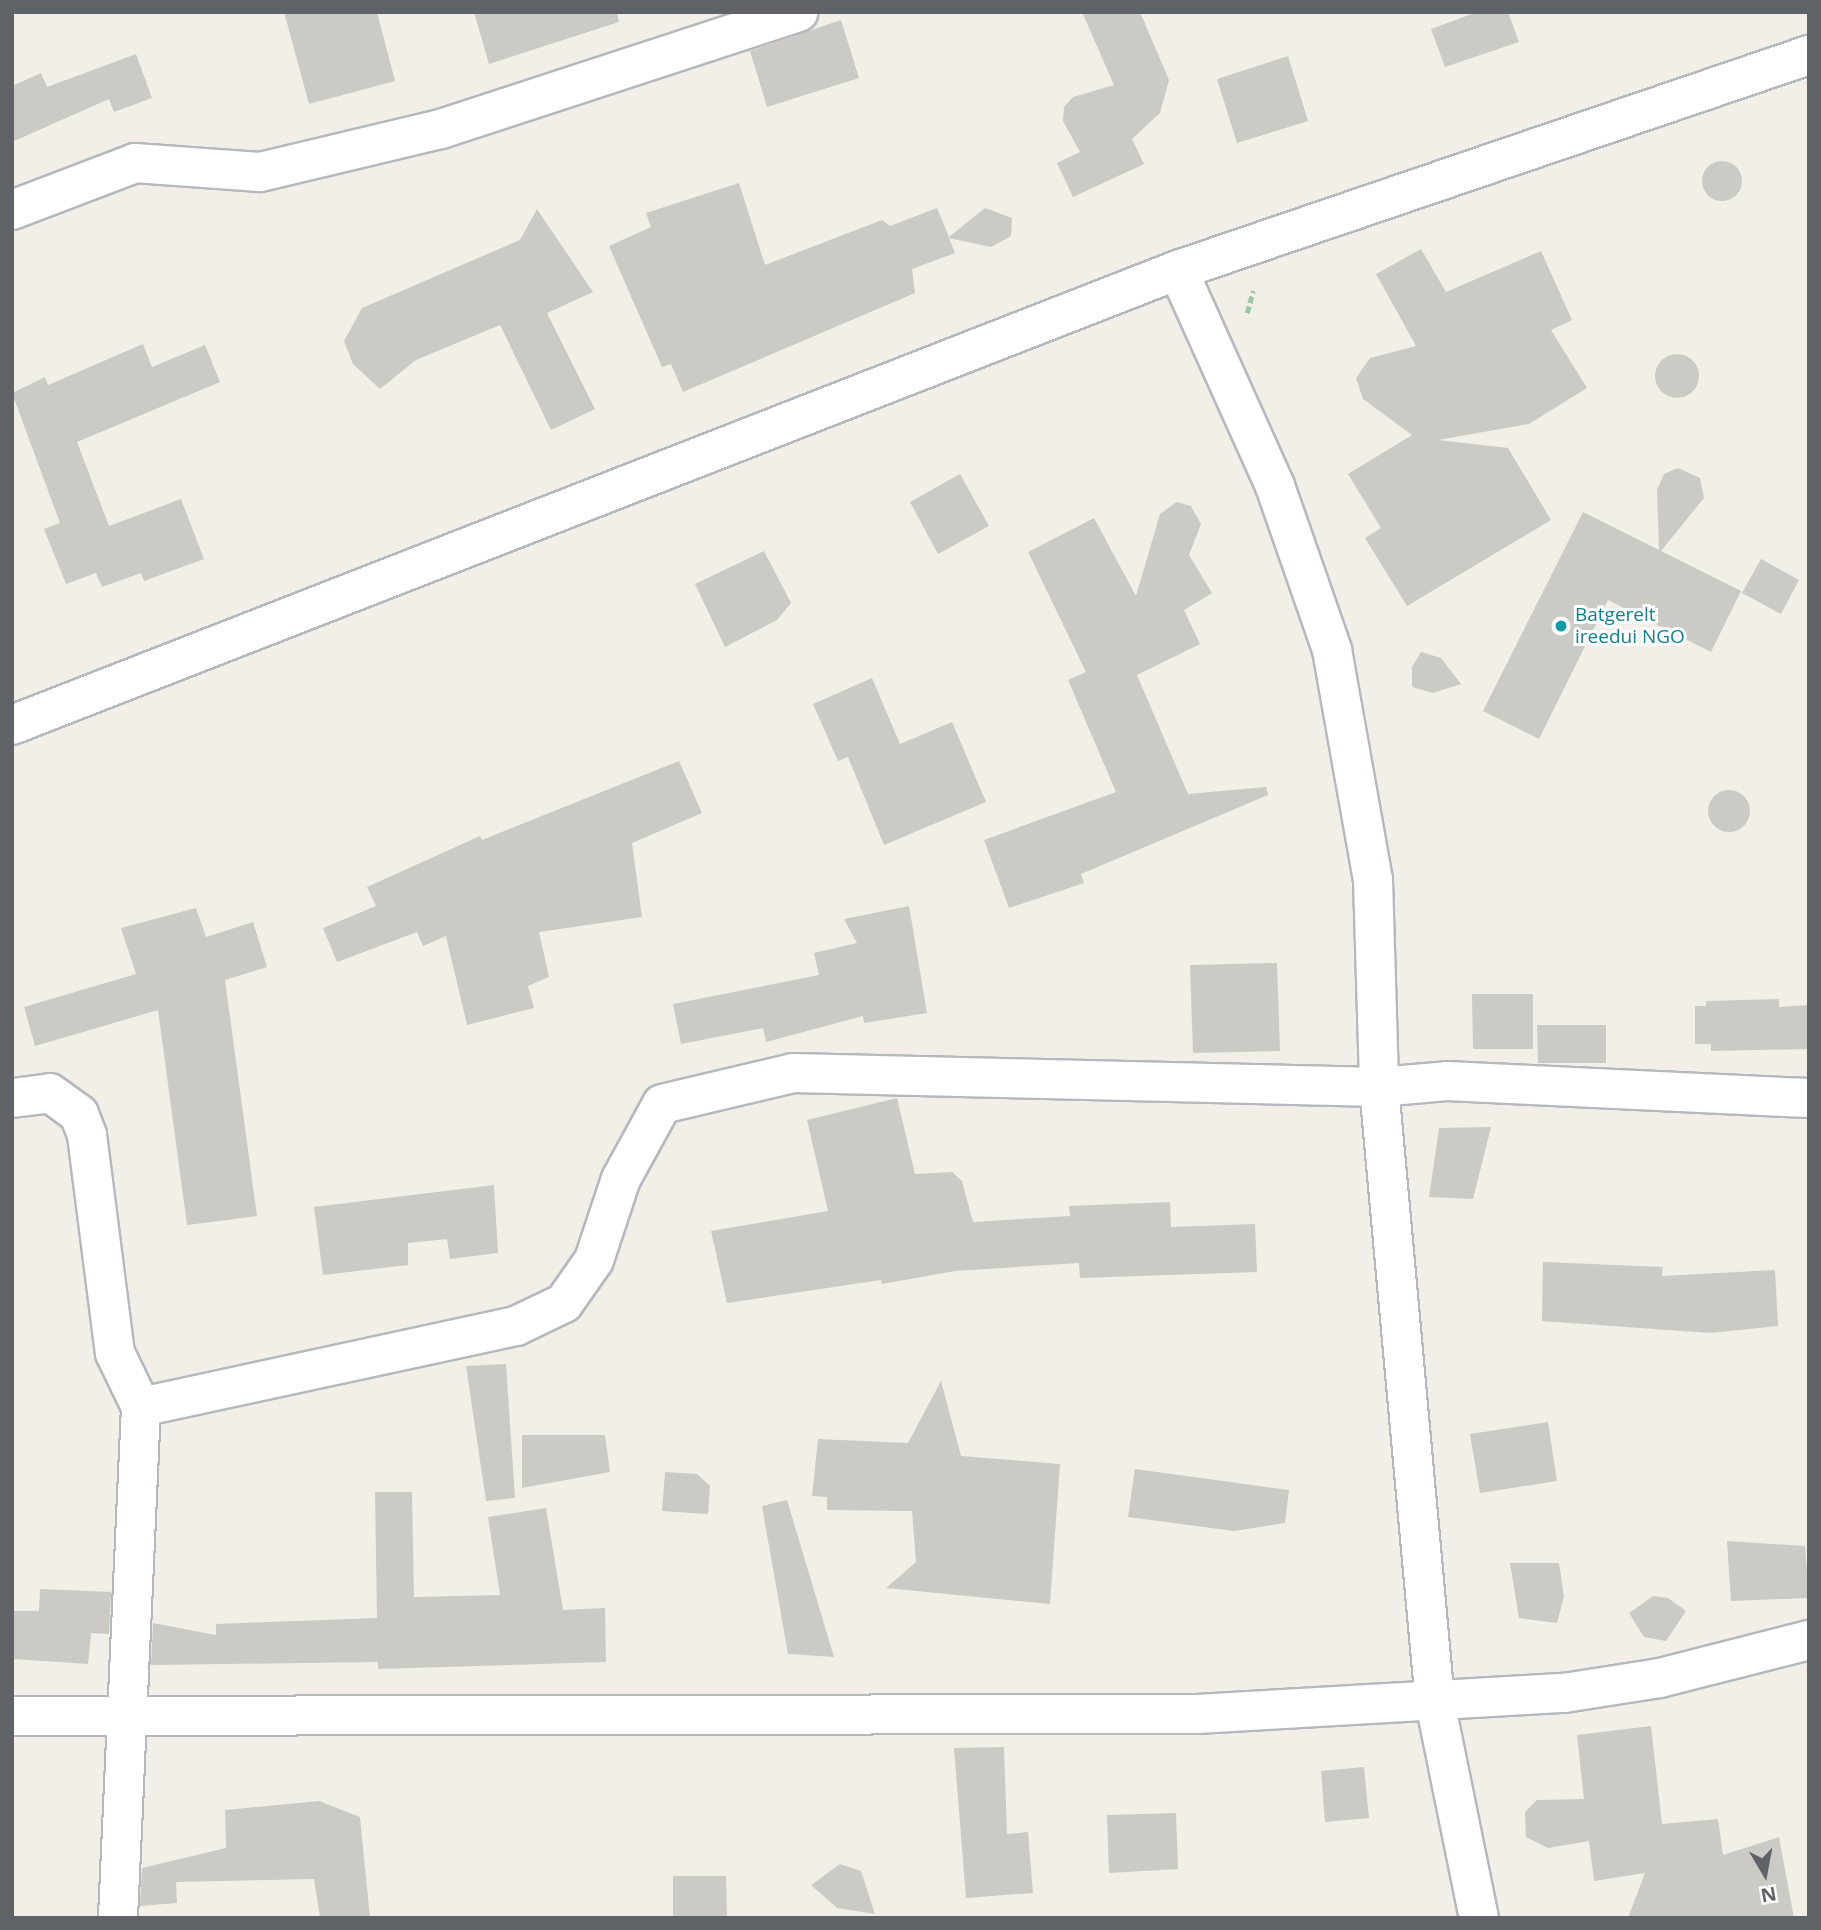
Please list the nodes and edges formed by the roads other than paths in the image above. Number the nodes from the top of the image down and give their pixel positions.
1 (798, 12) edge
2 (1809, 55) edge
3 (12, 210) edge
4 (1178, 270) junction
5 (12, 725) edge
6 (1379, 1087) junction
7 (12, 1098) edge
8 (1809, 1098) edge
9 (141, 1407) junction
10 (1809, 1640) edge
11 (1436, 1702) junction
12 (12, 1716) edge
13 (130, 1717) junction
14 (118, 1918) edge
15 (1479, 1918) edge

1 - 3 street
2 - 4 street
4 - 5 street
4 - 6 street
6 - 8 street
6 - 9 street
6 - 11 street
7 - 9 street
9 - 13 street
10 - 11 street
11 - 13 street
11 - 15 street
12 - 13 street
13 - 14 street

